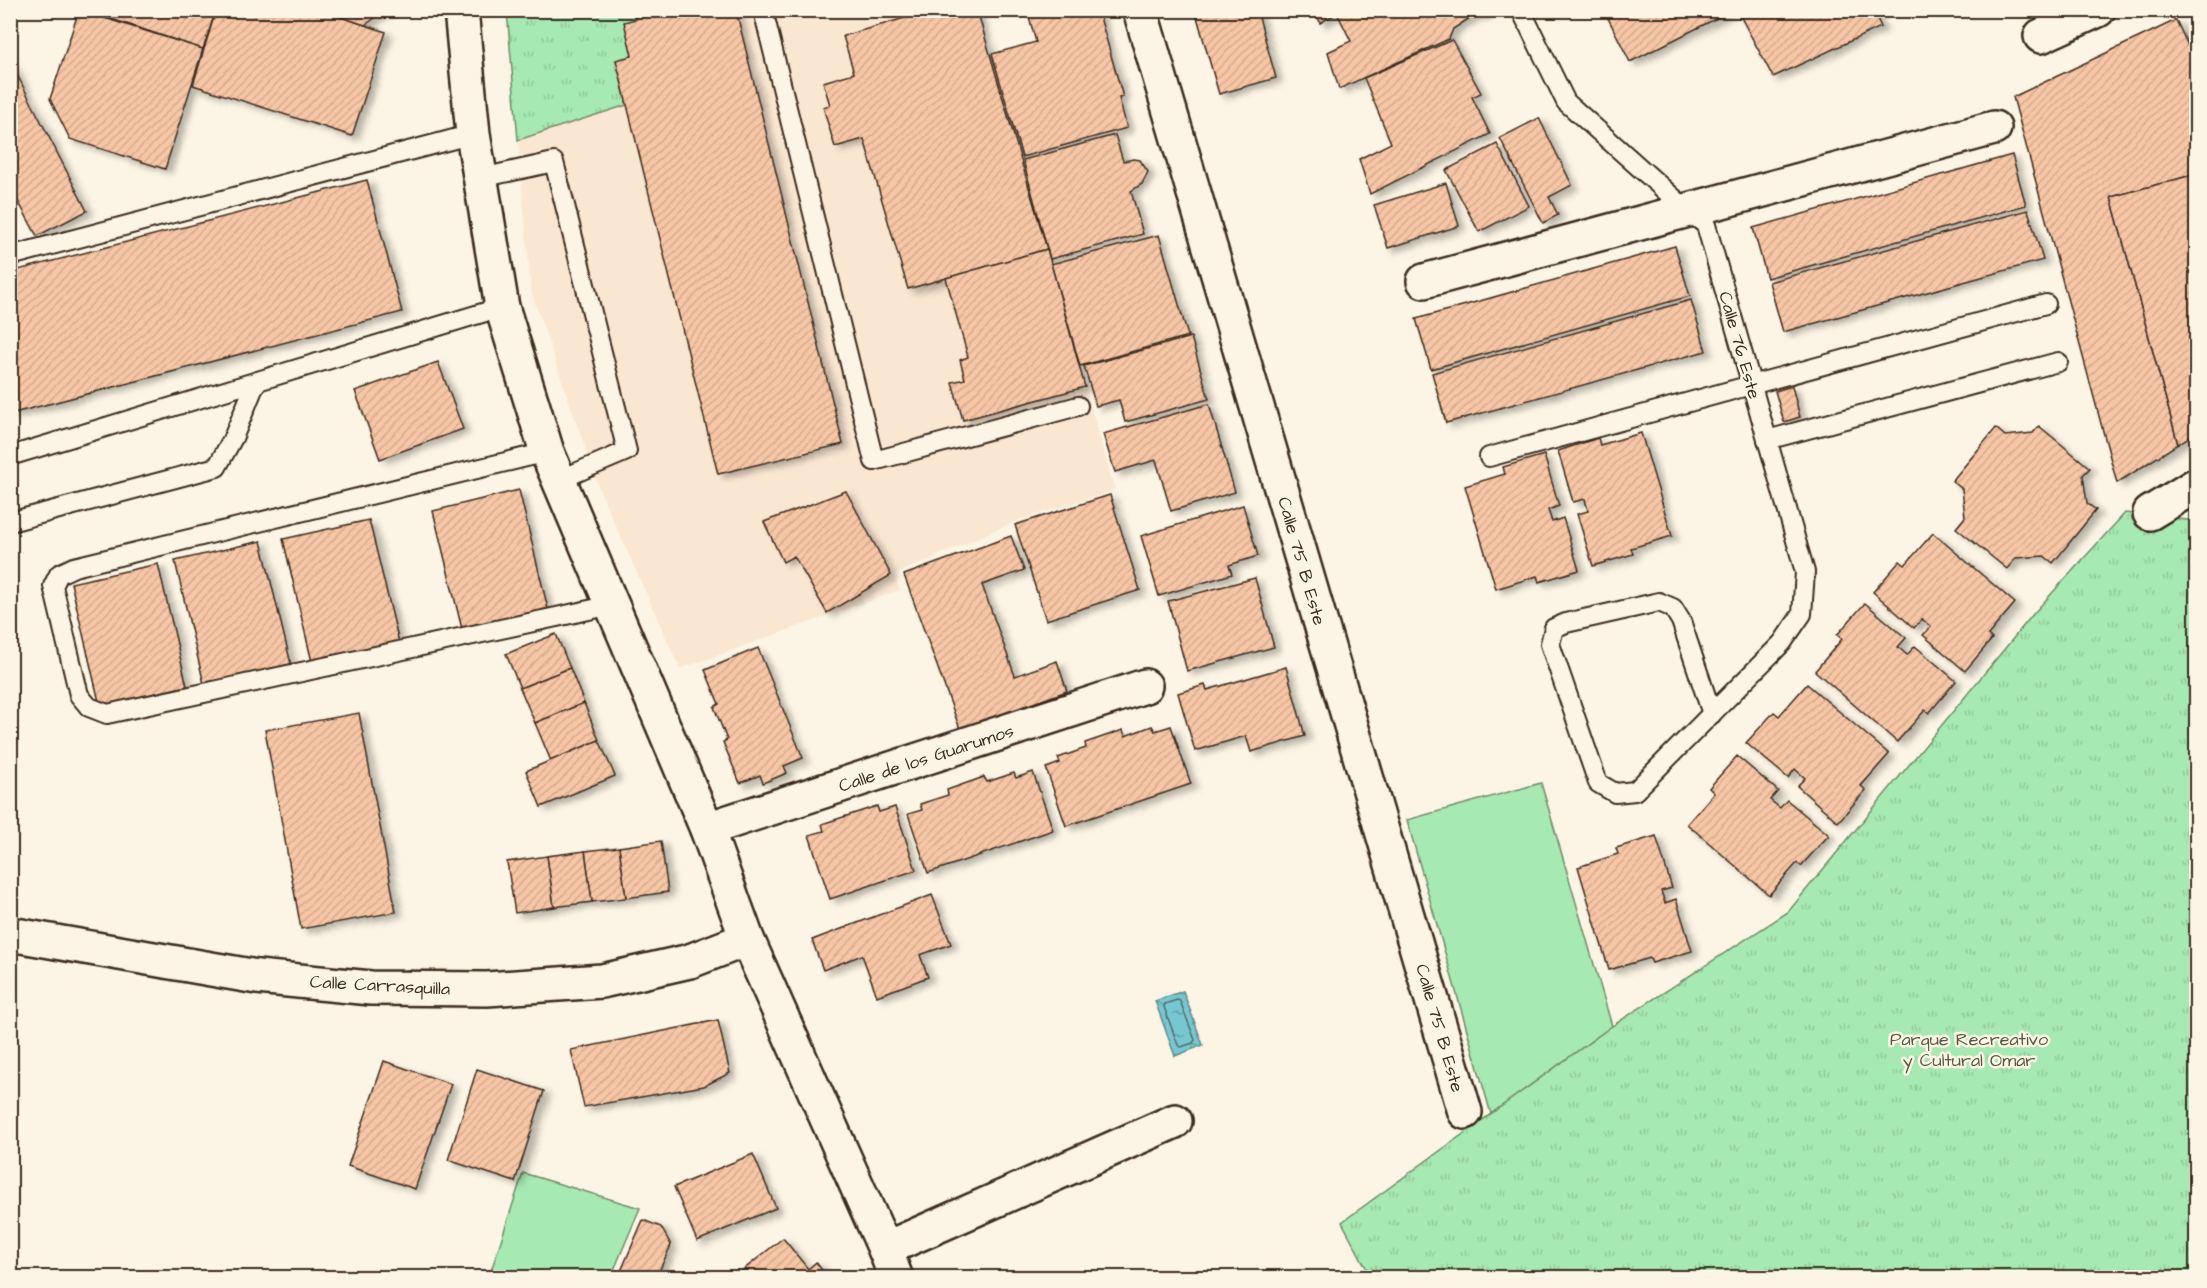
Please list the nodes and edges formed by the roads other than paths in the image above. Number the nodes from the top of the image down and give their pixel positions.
1 (461, 10) edge
2 (763, 10) edge
3 (1140, 10) edge
4 (1521, 10) edge
5 (2098, 10) edge
6 (2041, 36) dead end
7 (1994, 128) dead end
8 (473, 134) junction
9 (480, 178) junction
10 (1687, 210) junction
11 (10, 256) edge
12 (1424, 281) dead end
13 (2046, 304) dead end
14 (502, 307) junction
15 (2058, 362) dead end
16 (256, 382) junction
17 (1751, 386) junction
18 (1078, 406) dead end
19 (1767, 440) junction
20 (10, 456) edge
21 (1489, 457) dead end
22 (553, 466) junction
23 (2196, 485) edge
24 (2150, 513) dead end
25 (10, 522) edge
26 (612, 605) junction
27 (1145, 686) dead end
28 (1712, 714) junction
29 (707, 830) junction
30 (10, 934) edge
31 (747, 939) junction
32 (1465, 1112) dead end
33 (1175, 1121) dead end
34 (891, 1263) edge

1 - 8 street
2 - 18 lane
3 - 32 street, Calle 75 B Este
4 - 10 lane, Calle 76 Este
5 - 6 street
7 - 10 street
8 - 9 street
8 - 11 lane
9 - 14 street
9 - 22 lane
10 - 12 street
10 - 17 lane, Calle 76 Este
13 - 17 lane
14 - 16 lane
14 - 22 street
15 - 19 lane
16 - 20 lane
16 - 25 lane
17 - 19 lane, Calle 76 Este
17 - 21 lane
19 - 28 lane, Calle 76 Este
22 - 26 street
22 - 26 lane
23 - 24 street
26 - 29 street
27 - 29 street, Calle de los Guarumos
28 - 28 lane, Calle 76 Este
29 - 31 street
30 - 31 street, Calle Carrasquilla
31 - 34 street
33 - 34 street

